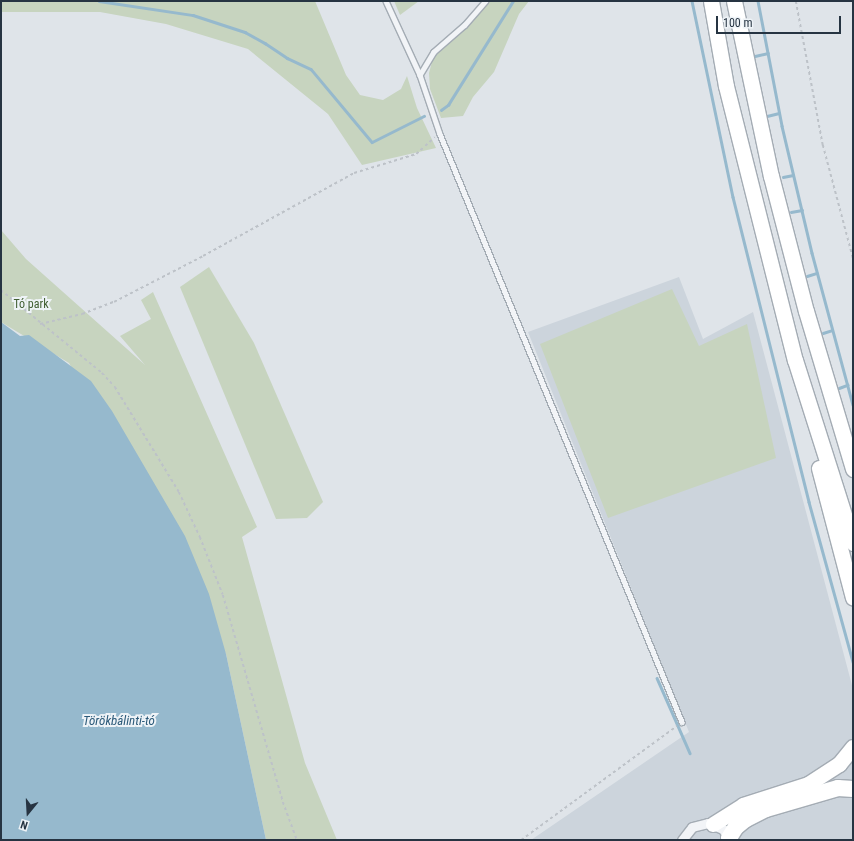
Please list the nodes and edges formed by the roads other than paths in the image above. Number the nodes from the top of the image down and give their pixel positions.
1 (386, 1) edge
2 (486, 1) edge
3 (711, 1) edge
4 (734, 1) edge
5 (420, 75) junction
6 (795, 360) junction
7 (853, 469) edge
8 (853, 543) edge
9 (853, 598) edge
10 (682, 722) dead end
11 (853, 748) edge
12 (853, 789) edge
13 (713, 824) junction
14 (729, 839) edge
15 (682, 840) edge

1 - 5 lane
2 - 5 lane
3 - 6 highway
4 - 7 highway
5 - 10 lane
6 - 8 highway
6 - 9 highway
11 - 13 highway
12 - 14 highway
13 - 14 street
13 - 15 street

